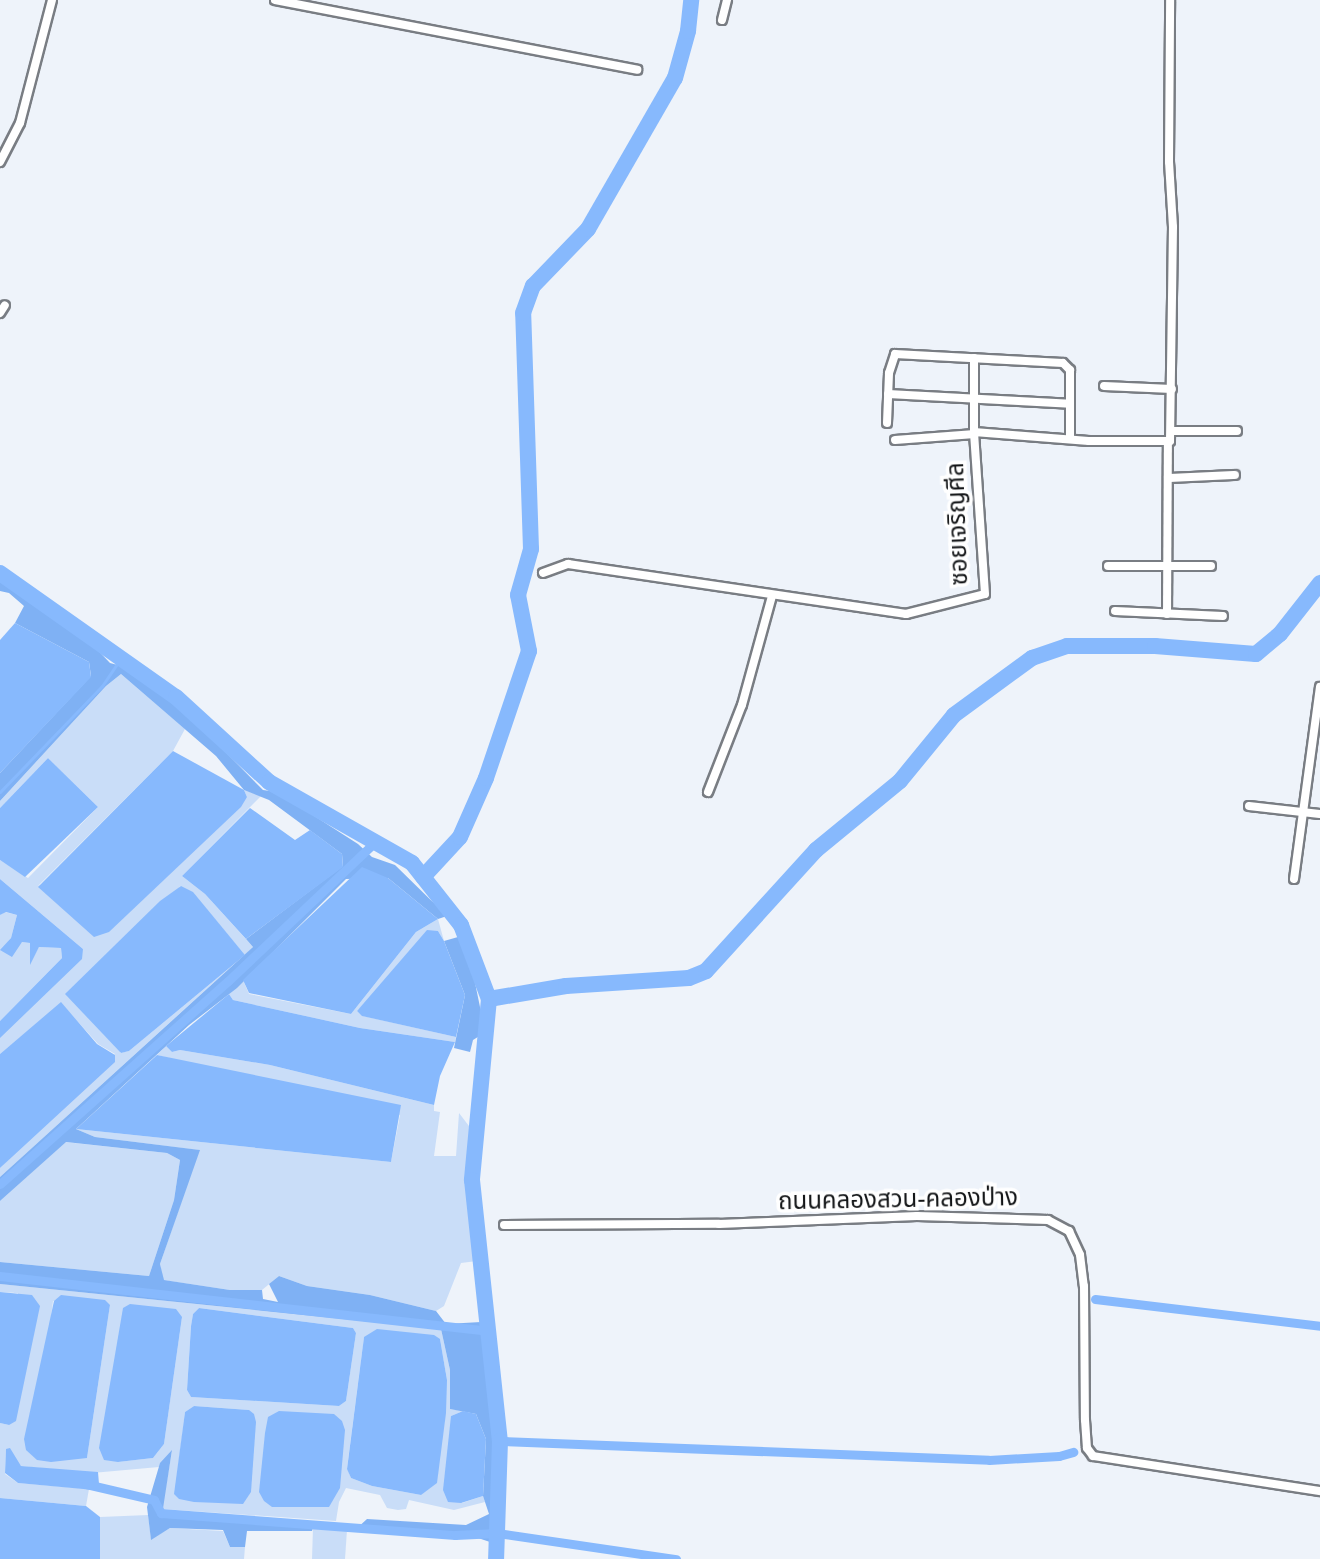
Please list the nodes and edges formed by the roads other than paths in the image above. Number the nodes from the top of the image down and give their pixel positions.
1 (52, 0) edge
2 (275, 0) edge
3 (727, 0) edge
4 (1170, 0) edge
5 (722, 20) dead end
6 (637, 70) dead end
7 (0, 162) edge
8 (974, 358) junction
9 (1104, 386) dead end
10 (1172, 389) junction
11 (888, 394) junction
12 (973, 399) junction
13 (1070, 404) junction
14 (887, 423) dead end
15 (1171, 431) junction
16 (1237, 431) dead end
17 (974, 433) junction
18 (1070, 438) junction
19 (895, 440) dead end
20 (1168, 443) junction
21 (1235, 475) dead end
22 (1168, 478) junction
23 (1108, 566) dead end
24 (1211, 566) dead end
25 (1168, 567) junction
26 (543, 573) dead end
27 (772, 596) junction
28 (1115, 611) dead end
29 (1167, 614) junction
30 (1223, 616) dead end
31 (1320, 687) edge
32 (708, 792) dead end
33 (1249, 806) dead end
34 (1304, 812) junction
35 (1320, 814) edge
36 (1294, 879) dead end
37 (504, 1225) dead end
38 (1320, 1491) edge

1 - 7 street
2 - 6 street
3 - 5 street
4 - 10 street
8 - 11 street
8 - 12 street
8 - 13 street
9 - 10 street
10 - 15 street
11 - 12 street
11 - 14 street
12 - 13 street
12 - 17 street
13 - 18 street
15 - 16 street
15 - 20 street
17 - 18 street, ซอยเจริญศีล
17 - 19 street
17 - 27 street, ซอยเจริญศีล
18 - 20 street, ซอยเจริญศีล
20 - 22 street
21 - 22 street
22 - 25 street
23 - 25 street
24 - 25 street
25 - 29 street
26 - 27 street, ซอยเจริญศีล
27 - 32 street
28 - 29 street
29 - 30 street
31 - 34 street
33 - 34 street
34 - 35 street
34 - 36 street
37 - 38 street, ถนนคลองสวน-คลองป่าง

